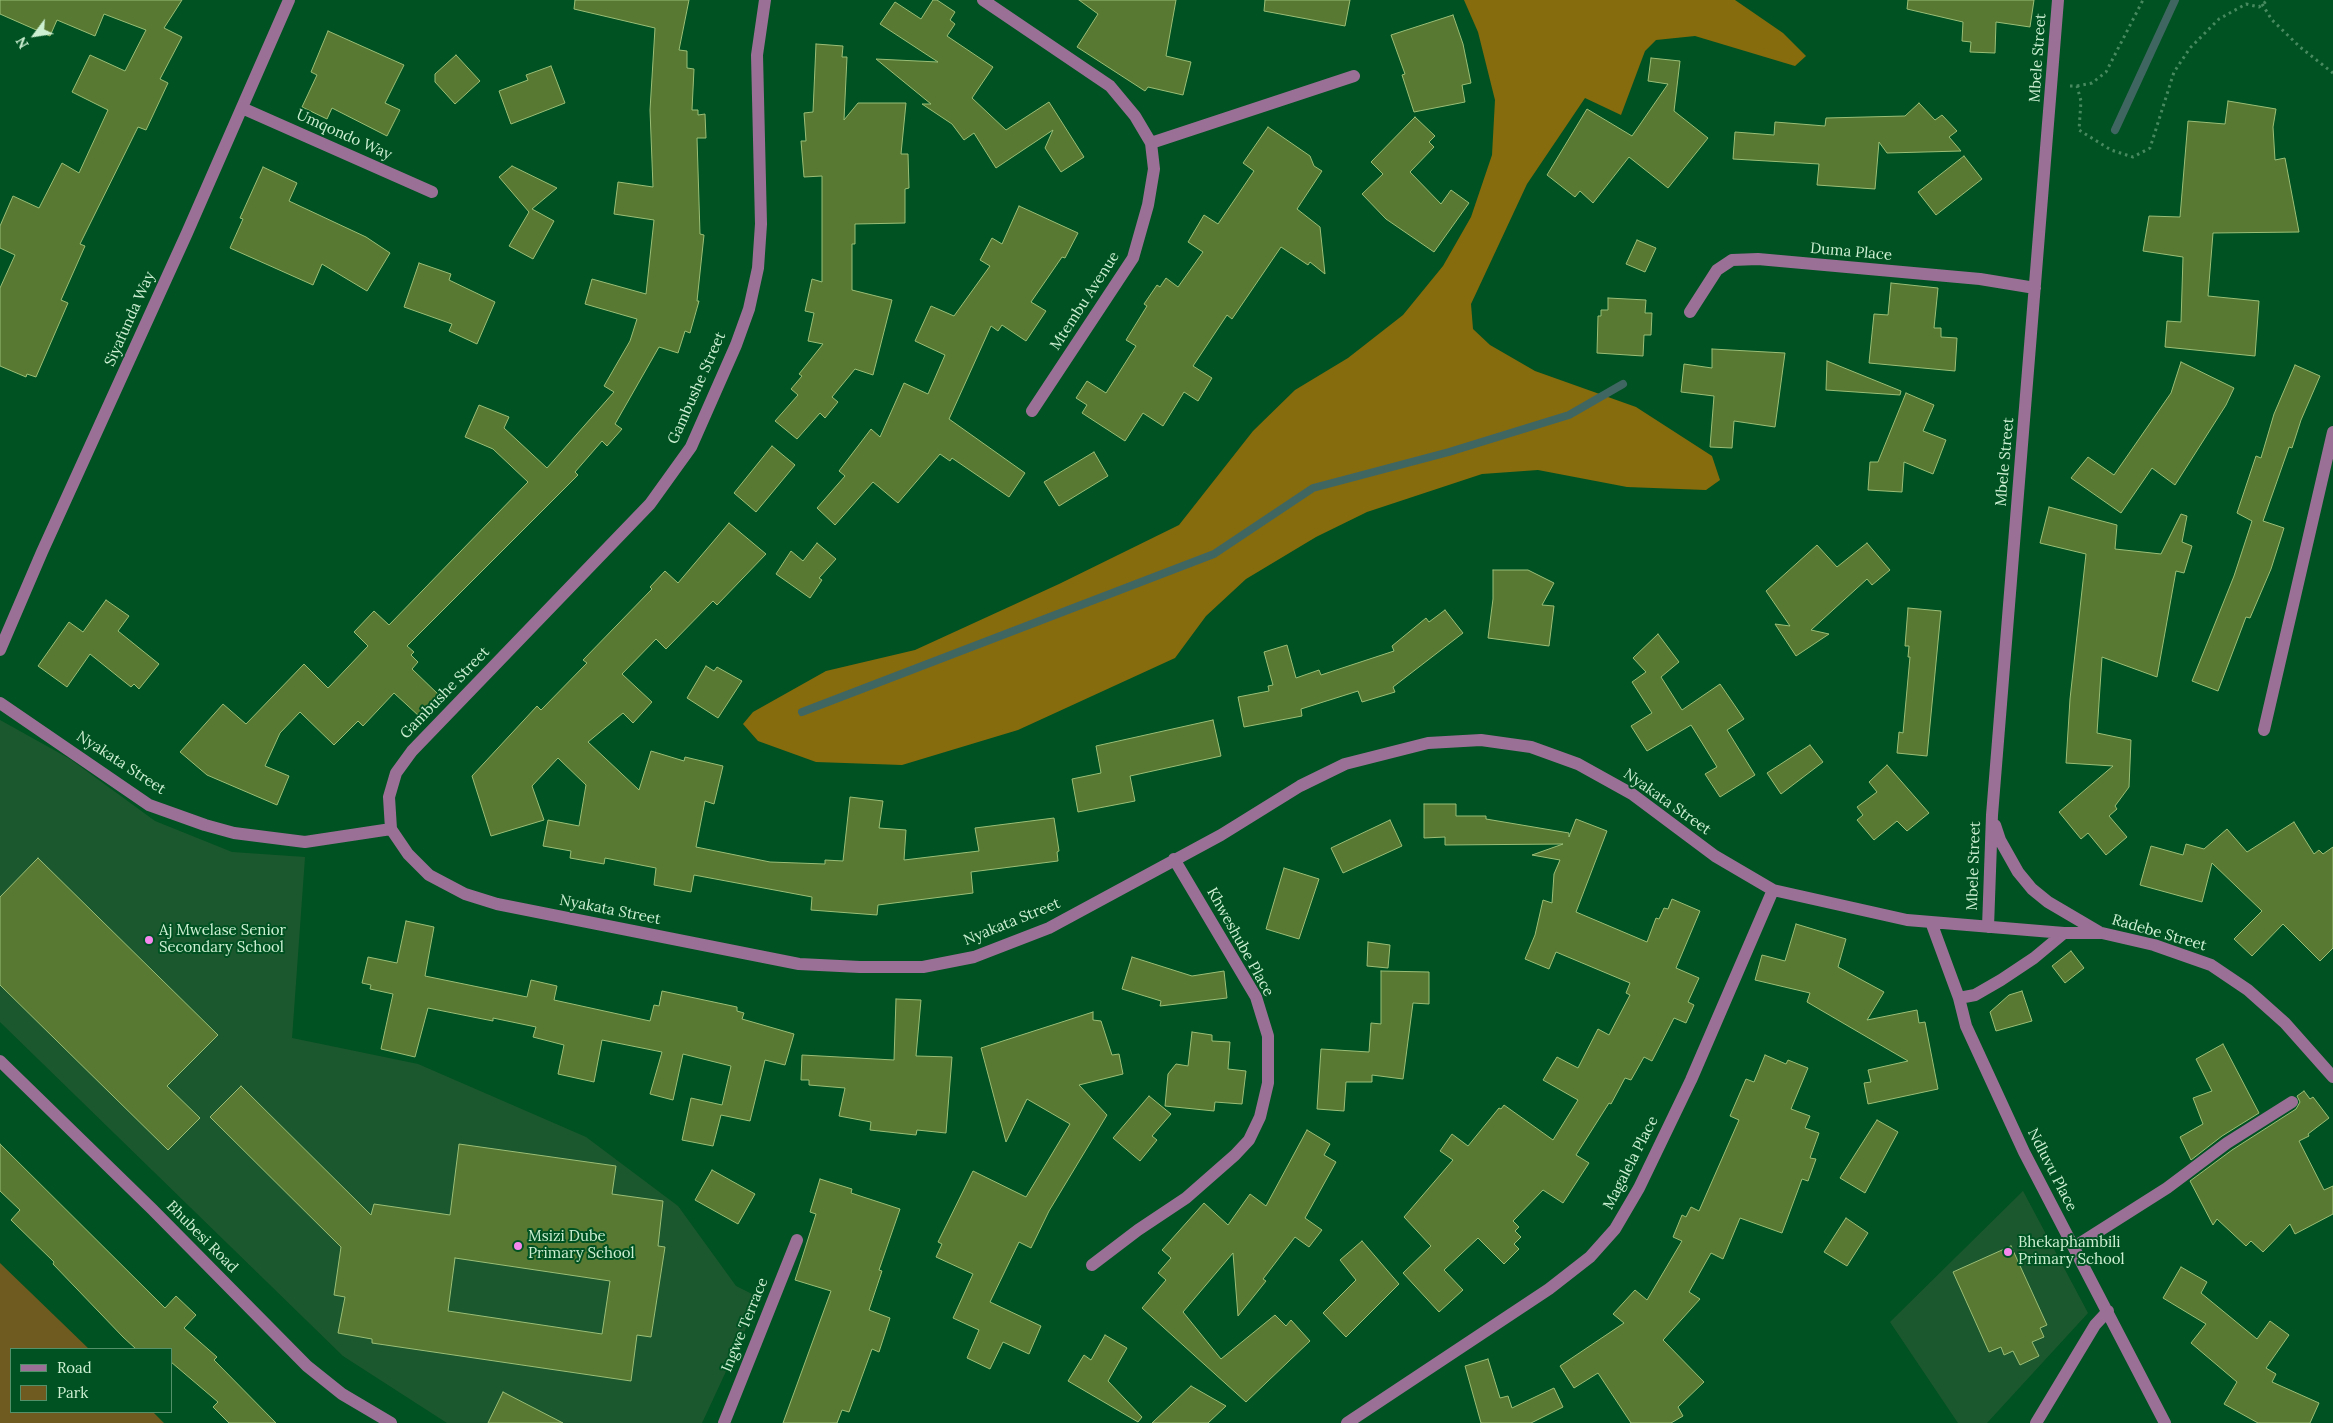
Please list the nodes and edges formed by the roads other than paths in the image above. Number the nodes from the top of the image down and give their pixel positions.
1 (289, 0) edge
2 (765, 0) edge
3 (983, 0) edge
4 (2058, 0) edge
5 (1354, 76) dead end
6 (242, 108) junction
7 (1151, 143) junction
8 (432, 192) dead end
9 (2035, 288) junction
10 (1690, 312) dead end
11 (1032, 410) dead end
12 (2333, 432) edge
13 (0, 650) edge
14 (0, 703) edge
15 (2264, 730) dead end
16 (1992, 815) junction
17 (391, 829) junction
18 (1174, 859) junction
19 (1773, 890) junction
20 (1932, 922) junction
21 (1988, 927) junction
22 (2064, 933) junction
23 (2102, 934) junction
24 (1960, 998) junction
25 (0, 1061) edge
26 (2333, 1077) edge
27 (2292, 1102) dead end
28 (796, 1240) dead end
29 (2074, 1247) junction
30 (1092, 1266) dead end
31 (2108, 1311) junction
32 (390, 1423) edge
33 (724, 1423) edge
34 (1347, 1423) edge
35 (2036, 1423) edge
36 (2166, 1423) edge

1 - 6 street, Siyafunda Way
2 - 17 street, Gambushe Street
3 - 7 street, Mtembu Avenue
4 - 9 street, Mbele Street
5 - 7 street
6 - 8 street, Umqondo Way
6 - 13 street, Siyafunda Way
7 - 11 street, Mtembu Avenue
9 - 10 street, Duma Place
9 - 16 street, Mbele Street
12 - 15 street
14 - 17 street, Nyakata Street
16 - 21 street, Mbele Street
16 - 23 street
17 - 18 street, Nyakata Street
18 - 19 street, Nyakata Street
18 - 30 street, Khweshube Place
19 - 20 street, Nyakata Street
19 - 34 street, Magalela Place
20 - 21 street, Radebe Street
20 - 24 street, Ndluvu Place
21 - 22 street, Radebe Street
22 - 23 street, Radebe Street
22 - 24 street
23 - 26 street, Radebe Street
24 - 29 street, Ndluvu Place
25 - 32 street, Bhubesi Road
27 - 29 street
28 - 33 street, Ingwe Terrace
29 - 31 street, Ndluvu Place
31 - 35 street
31 - 36 street, Ndluvu Place

